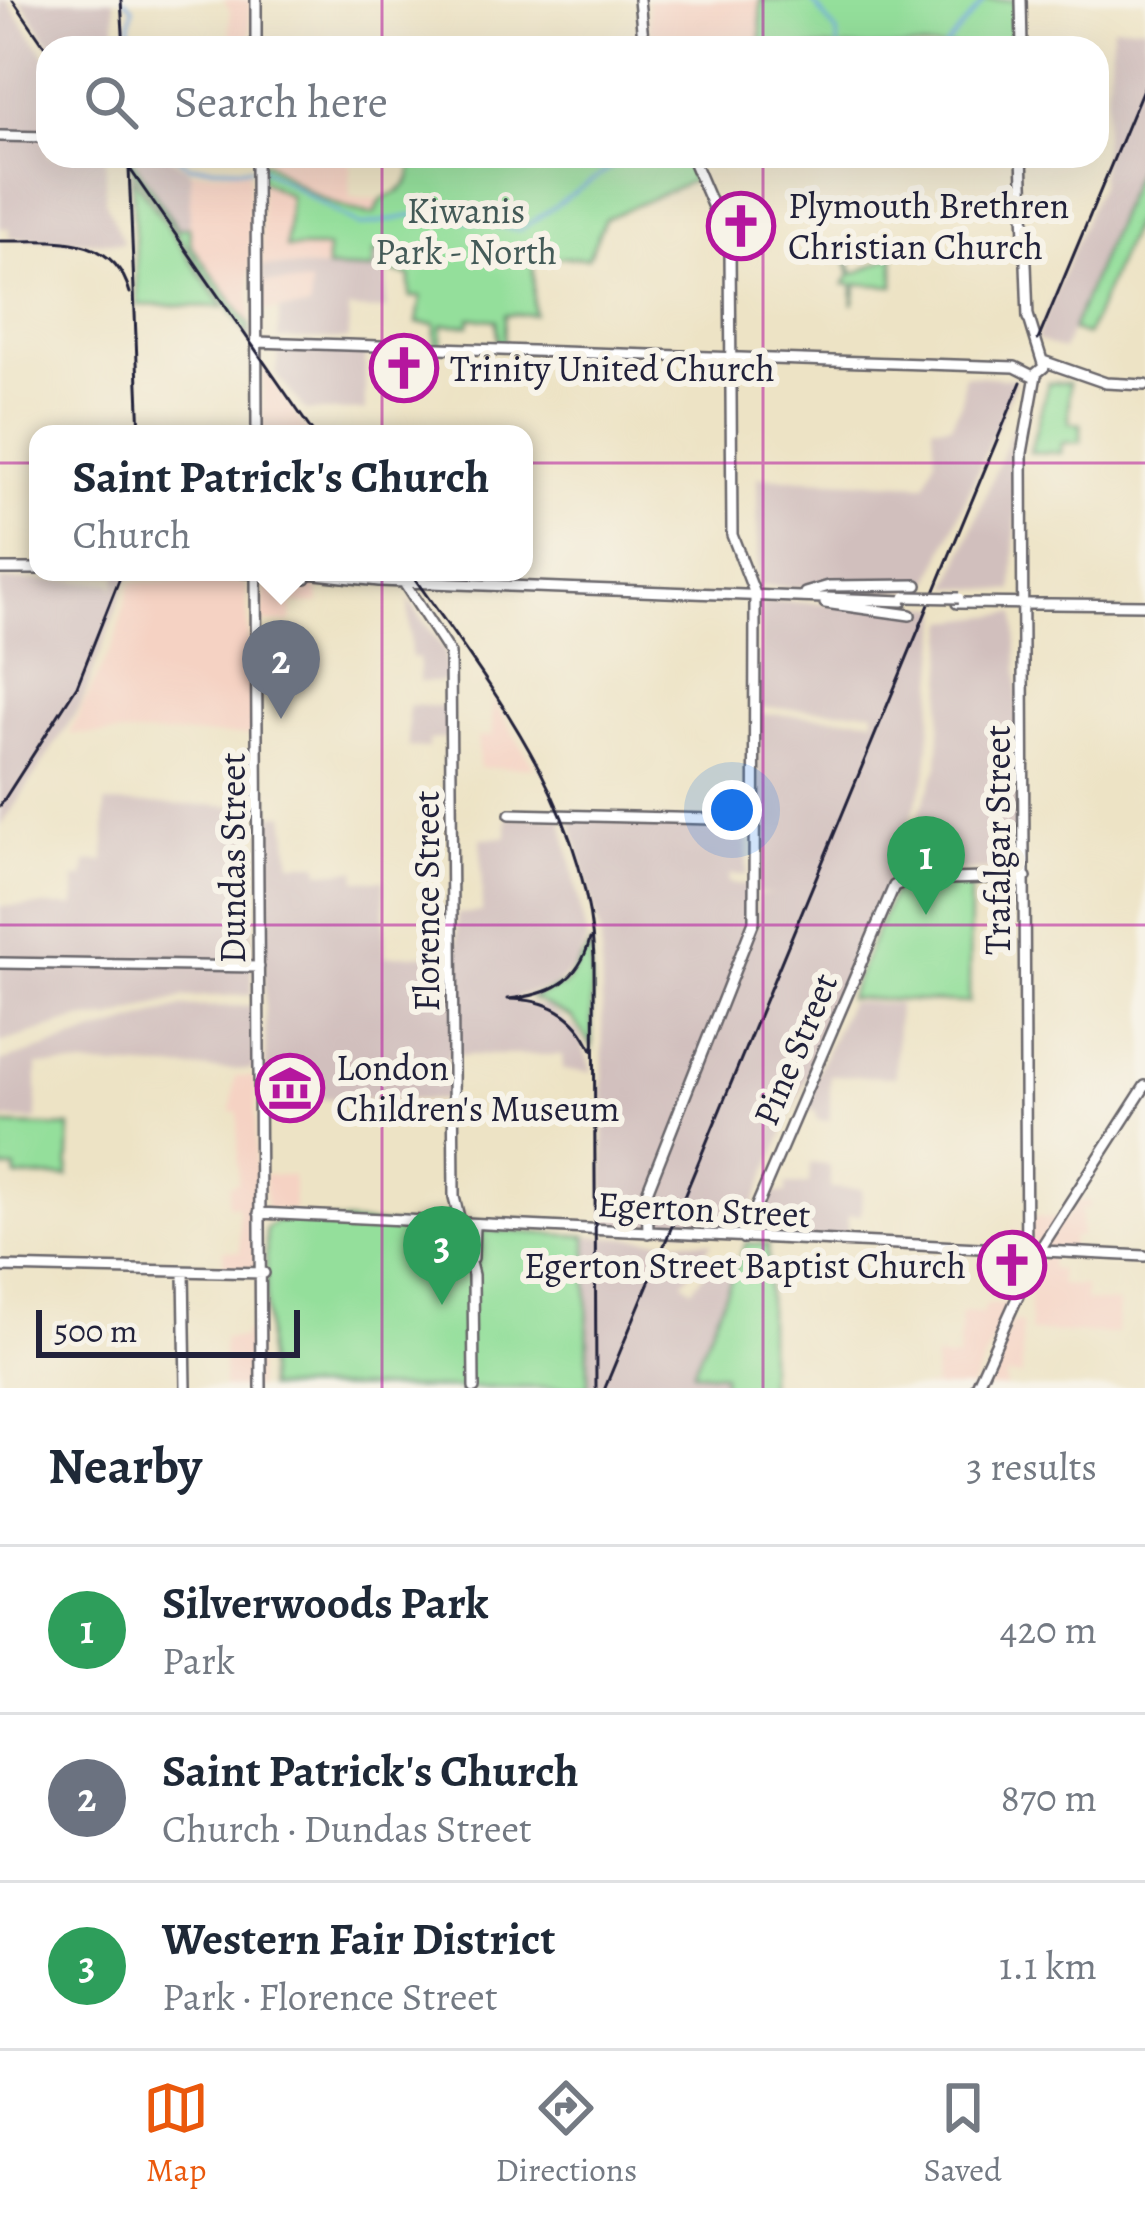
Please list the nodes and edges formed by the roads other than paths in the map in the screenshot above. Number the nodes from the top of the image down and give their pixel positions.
1 (256, 0) edge
2 (639, 0) edge
3 (1021, 0) edge
4 (256, 36) edge
5 (642, 36) edge
6 (1022, 36) edge
7 (0, 136) edge
8 (36, 137) edge
9 (256, 168) edge
10 (696, 168) edge
11 (1022, 168) edge
12 (256, 342) junction
13 (729, 359) junction
14 (1033, 365) junction
15 (1145, 385) edge
16 (256, 425) edge
17 (257, 581) edge
18 (404, 581) edge
19 (426, 581) joint
20 (917, 585) dead end
21 (755, 594) junction
22 (810, 596) junction
23 (417, 600) junction
24 (1022, 603) junction
25 (1145, 605) edge
26 (905, 618) dead end
27 (510, 814) dead end
28 (754, 820) junction
29 (1025, 877) junction
30 (0, 963) edge
31 (259, 967) junction
32 (260, 1072) junction
33 (1145, 1086) edge
34 (258, 1126) junction
35 (263, 1138) junction
36 (648, 1211) junction
37 (262, 1213) junction
38 (457, 1224) junction
39 (474, 1225) junction
40 (631, 1232) junction
41 (648, 1233) junction
42 (743, 1238) junction
43 (1031, 1254) junction
44 (1145, 1256) edge
45 (0, 1268) edge
46 (184, 1272) junction
47 (261, 1273) junction
48 (473, 1275) junction
49 (185, 1388) edge
50 (263, 1388) edge
51 (474, 1388) edge
52 (976, 1388) edge

1 - 4 main road
2 - 5 main road
3 - 6 main road
7 - 8 main road
9 - 12 main road
10 - 13 main road
11 - 14 main road, Trafalgar Street
12 - 13 main road
12 - 16 main road
13 - 14 main road
13 - 21 main road
14 - 15 main road
14 - 24 main road, Trafalgar Street
17 - 31 main road, Dundas Street
18 - 23 main road, Florence Street
19 - 21 main road
19 - 23 main road
20 - 22 main road
21 - 22 main road
21 - 28 main road
22 - 24 main road, bridge
22 - 26 main road
23 - 38 main road, Florence Street
24 - 25 main road
24 - 29 main road, Trafalgar Street
27 - 28 main road
28 - 36 main road
29 - 42 main road, Pine Street
29 - 43 main road, Trafalgar Street
30 - 31 main road
31 - 32 main road, Dundas Street
32 - 34 main road, Dundas Street
32 - 35 main road, Dundas Street
33 - 43 main road
34 - 35 main road
34 - 37 main road, Dundas Street
35 - 37 main road, Dundas Street
36 - 40 main road
36 - 41 main road
37 - 38 main road, Egerton Street
37 - 47 main road, Dundas Street
38 - 39 main road, Egerton Street
38 - 48 main road, Florence Street
39 - 40 main road, Egerton Street
39 - 48 main road
40 - 41 main road, Egerton Street
41 - 42 main road, Egerton Street
42 - 43 main road, Egerton Street
43 - 44 main road, Egerton Street
43 - 52 main road, Trafalgar Street
45 - 46 main road
46 - 47 main road
46 - 49 main road
47 - 50 main road, Dundas Street
48 - 51 main road, Florence Street

